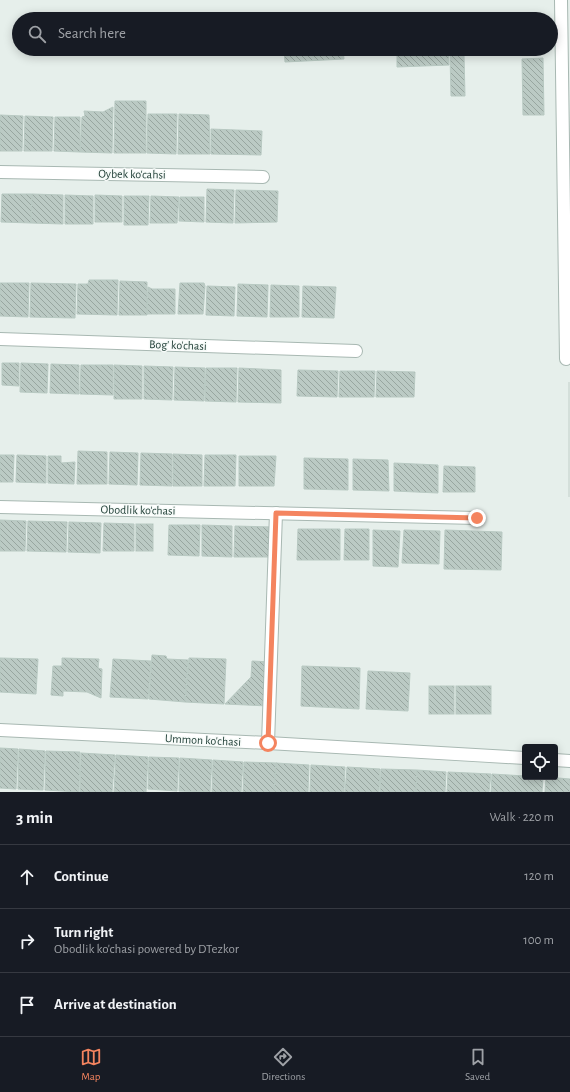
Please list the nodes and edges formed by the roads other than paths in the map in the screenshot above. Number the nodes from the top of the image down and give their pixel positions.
1 (561, 0) edge
2 (0, 172) edge
3 (263, 177) dead end
4 (0, 339) edge
5 (356, 351) dead end
6 (566, 359) dead end
7 (0, 507) edge
8 (276, 513) junction
9 (477, 518) dead end
10 (0, 730) edge
11 (268, 743) junction
12 (522, 758) edge
13 (558, 760) edge
14 (570, 761) edge

1 - 6 street
2 - 3 street, Oybek ko'cahsi
4 - 5 street, Bog' ko'chasi
7 - 8 street, Obodlik ko'chasi
8 - 9 street, Obodlik ko'chasi
8 - 11 street
10 - 11 street, Ummon ko'chasi
11 - 12 street, Ummon ko'chasi
13 - 14 street

